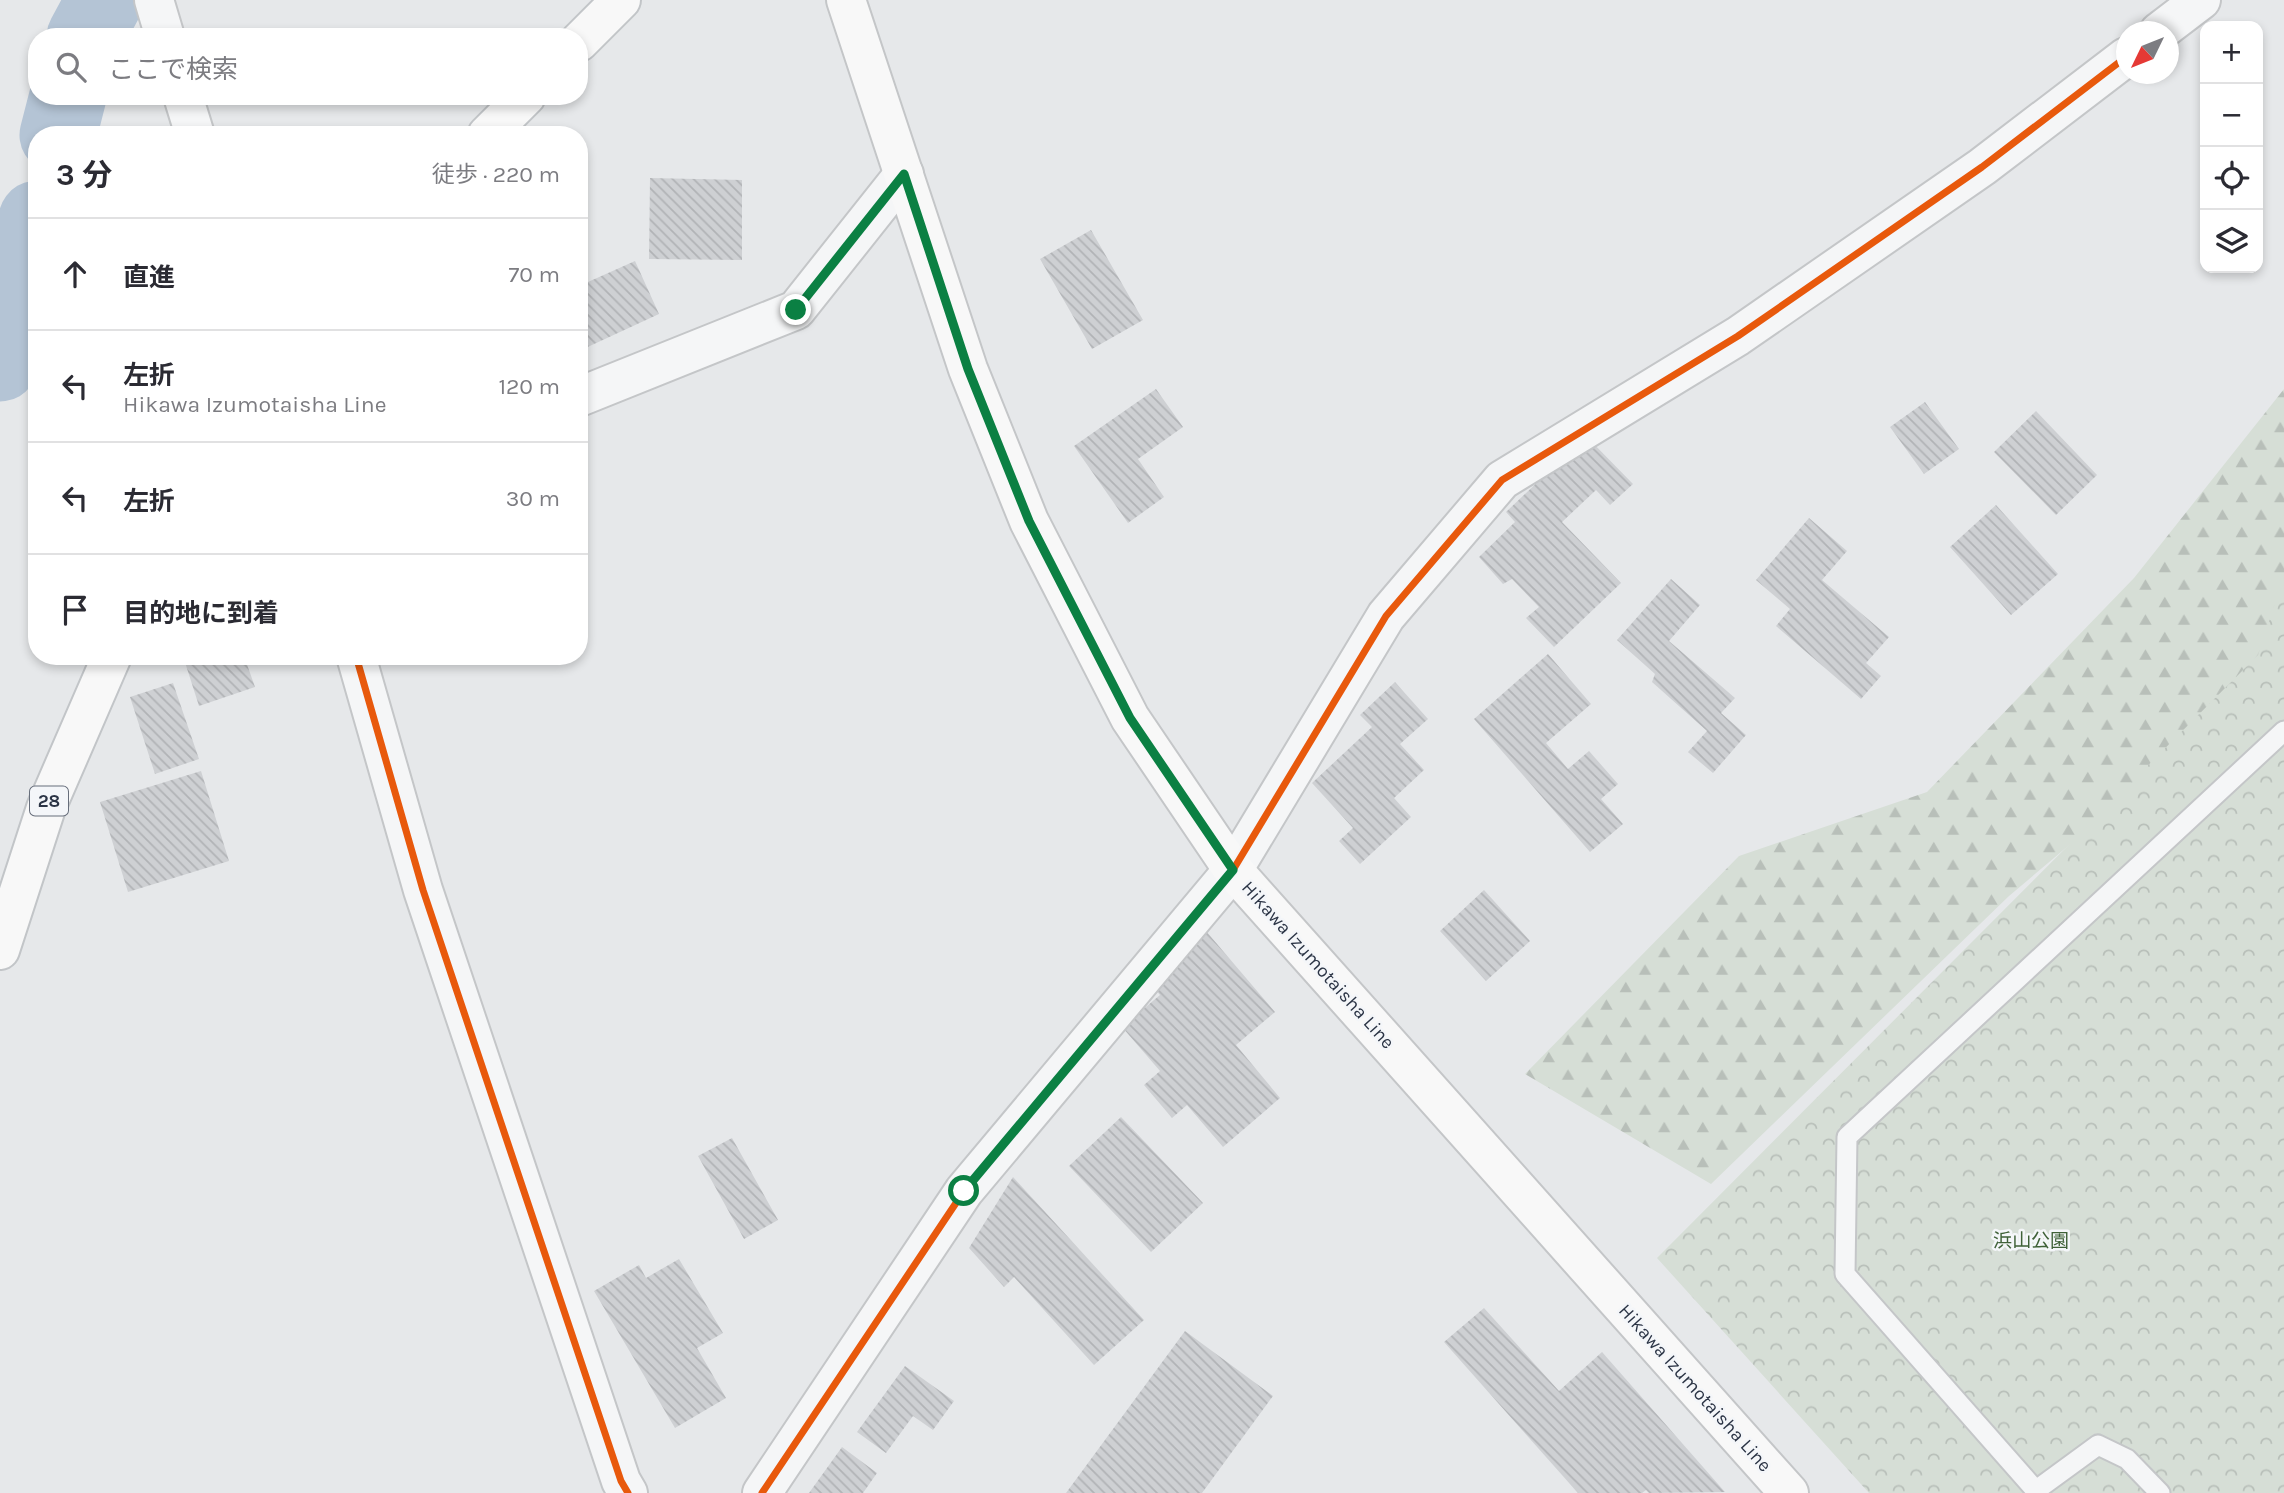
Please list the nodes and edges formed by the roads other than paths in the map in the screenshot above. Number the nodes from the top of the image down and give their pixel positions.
1 (621, 0) edge
2 (846, 0) edge
3 (2201, 0) edge
4 (2173, 21) edge
5 (588, 33) edge
6 (2116, 65) edge
7 (186, 105) edge
8 (517, 105) edge
9 (192, 126) edge
10 (496, 126) edge
11 (904, 174) junction
12 (588, 393) edge
13 (108, 665) edge
14 (359, 665) edge
15 (2284, 731) edge
16 (1233, 870) junction
17 (0, 950) edge
18 (2036, 1492) edge
19 (628, 1493) edge
20 (762, 1493) edge
21 (1788, 1493) edge
22 (2160, 1493) edge

1 - 5 main road
2 - 11 main road, Hikawa Izumotaisha Line
3 - 4 street
6 - 16 street
7 - 9 street
8 - 10 main road
11 - 12 street
11 - 16 main road, Hikawa Izumotaisha Line
13 - 17 main road, 28
14 - 19 street
15 - 18 lane
16 - 20 street
16 - 21 main road, Hikawa Izumotaisha Line
18 - 22 lane

